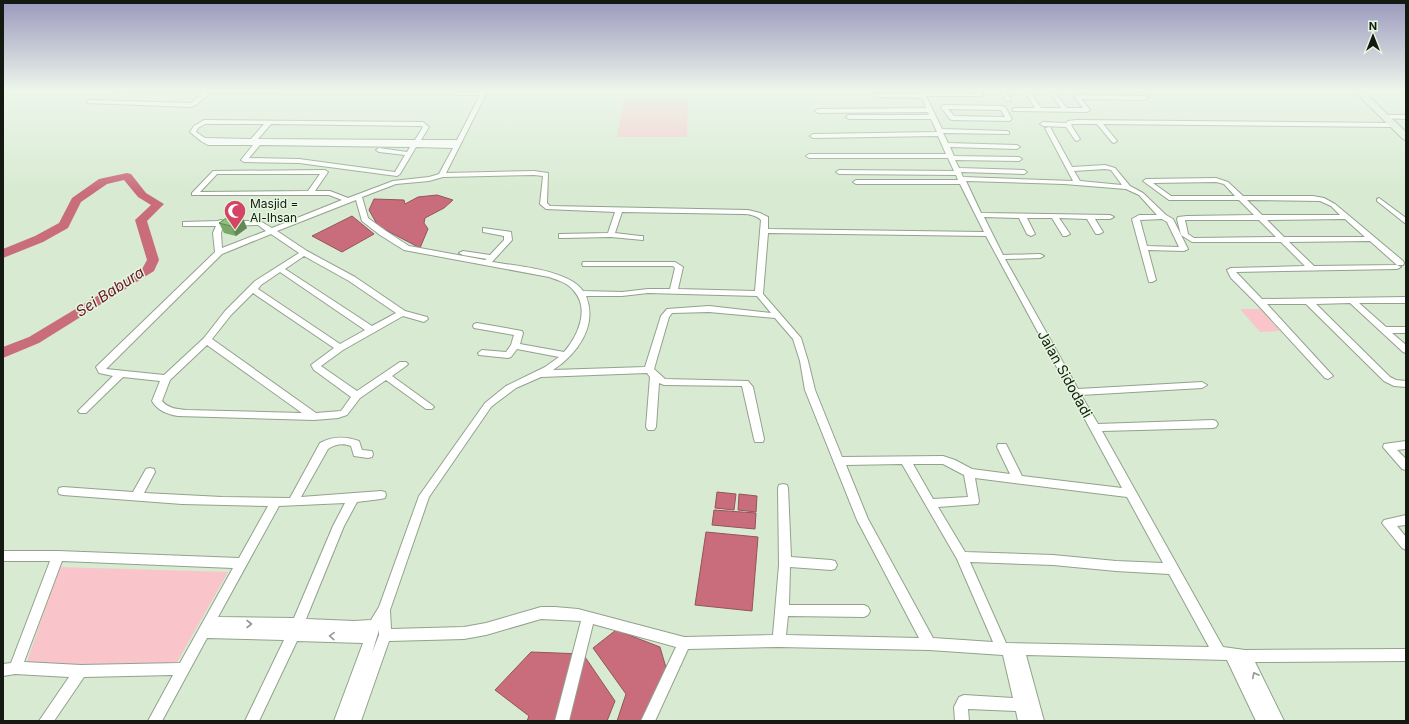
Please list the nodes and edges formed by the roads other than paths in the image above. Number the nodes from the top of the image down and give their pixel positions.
1 (202, 124) edge
2 (268, 124) edge
3 (390, 124) edge
4 (468, 124) edge
5 (936, 124) edge
6 (1100, 124) edge
7 (1170, 124) edge
8 (1392, 124) edge
9 (1068, 125) joint
10 (1394, 126) junction
11 (940, 133) junction
12 (1007, 133) dead end
13 (813, 136) dead end
14 (1406, 137) edge
15 (1077, 139) dead end
16 (1114, 141) dead end
17 (254, 142) junction
18 (336, 144) junction
19 (416, 144) junction
20 (458, 144) junction
21 (946, 145) junction
22 (1017, 147) dead end
23 (410, 154) junction
24 (809, 156) dead end
25 (951, 157) junction
26 (1020, 159) dead end
27 (1072, 169) junction
28 (840, 172) dead end
29 (1024, 172) dead end
30 (442, 175) junction
31 (960, 176) junction
32 (856, 182) dead end
33 (1078, 184) junction
34 (1128, 187) junction
35 (310, 193) junction
36 (358, 196) junction
37 (1240, 198) junction
38 (347, 200) junction
39 (1379, 200) dead end
40 (619, 210) junction
41 (981, 215) junction
42 (1022, 216) junction
43 (1055, 217) junction
44 (1090, 217) junction
45 (1110, 217) dead end
46 (1348, 217) junction
47 (1163, 218) junction
48 (1261, 218) junction
49 (221, 222) junction
50 (1406, 222) edge
51 (186, 224) dead end
52 (486, 230) dead end
53 (274, 231) junction
54 (770, 231) dead end
55 (1099, 232) dead end
56 (988, 234) junction
57 (1031, 234) dead end
58 (1066, 234) dead end
59 (611, 235) junction
60 (562, 236) dead end
61 (640, 238) dead end
62 (1283, 239) junction
63 (1374, 239) junction
64 (1144, 248) junction
65 (442, 249) dead end
66 (219, 252) junction
67 (304, 253) junction
68 (1040, 256) dead end
69 (1000, 257) junction
70 (489, 260) junction
71 (586, 264) dead end
72 (1402, 266) edge
73 (279, 268) junction
74 (1312, 268) junction
75 (1152, 280) dead end
76 (253, 289) junction
77 (674, 291) junction
78 (582, 293) junction
79 (759, 294) junction
80 (1352, 300) junction
81 (1406, 300) edge
82 (1260, 302) junction
83 (1309, 302) junction
84 (402, 313) junction
85 (778, 316) junction
86 (424, 319) dead end
87 (477, 326) dead end
88 (371, 330) junction
89 (1385, 330) junction
90 (1406, 330) edge
91 (207, 340) junction
92 (515, 346) junction
93 (340, 348) junction
94 (1406, 350) edge
95 (482, 353) dead end
96 (567, 355) junction
97 (403, 364) dead end
98 (652, 373) junction
99 (120, 374) junction
100 (541, 374) junction
101 (386, 376) junction
102 (1328, 376) dead end
103 (166, 378) junction
104 (1406, 384) edge
105 (1202, 386) dead end
106 (1075, 392) junction
107 (357, 396) junction
108 (429, 407) dead end
109 (83, 411) dead end
110 (314, 417) junction
111 (1212, 424) dead end
112 (651, 427) dead end
113 (1094, 428) junction
114 (759, 440) dead end
115 (1406, 445) edge
116 (1002, 447) dead end
117 (368, 454) dead end
118 (838, 461) junction
119 (906, 462) junction
120 (1406, 466) edge
121 (150, 472) dead end
122 (969, 473) junction
123 (1018, 479) junction
124 (782, 488) dead end
125 (63, 492) dead end
126 (1129, 493) junction
127 (380, 495) dead end
128 (136, 496) junction
129 (354, 499) junction
130 (293, 502) junction
131 (930, 503) junction
132 (275, 504) junction
133 (1406, 520) edge
134 (1406, 545) edge
135 (3, 556) edge
136 (58, 556) junction
137 (962, 557) junction
138 (784, 562) junction
139 (242, 563) junction
140 (831, 565) dead end
141 (1172, 569) junction
142 (384, 610) junction
143 (783, 610) junction
144 (864, 611) dead end
145 (588, 618) junction
146 (206, 628) junction
147 (296, 629) junction
148 (372, 631) junction
149 (384, 635) junction
150 (779, 641) junction
151 (684, 643) junction
152 (929, 644) junction
153 (1010, 649) junction
154 (1225, 654) junction
155 (1406, 655) edge
156 (1245, 656) junction
157 (9, 669) edge
158 (183, 669) junction
159 (81, 671) junction
160 (1264, 693) junction
161 (1250, 694) junction
162 (1022, 705) junction
163 (46, 721) edge
164 (155, 721) edge
165 (252, 721) edge
166 (341, 721) edge
167 (354, 721) edge
168 (562, 721) edge
169 (648, 721) edge
170 (962, 721) edge
171 (1026, 721) edge
172 (1037, 721) edge
173 (1263, 721) edge
174 (1277, 721) edge

1 - 17 street
2 - 17 street
3 - 19 street
4 - 20 street
5 - 11 street, Jalan Sidodadi
6 - 16 street
7 - 10 street
8 - 10 main road
9 - 15 street
9 - 27 street
10 - 14 main road
11 - 12 street
11 - 13 street
11 - 21 street, Jalan Sidodadi
17 - 18 street
17 - 19 street
17 - 23 street
18 - 19 street
18 - 23 street
19 - 20 street
19 - 23 street
20 - 30 street
21 - 22 street
21 - 25 street, Jalan Sidodadi
24 - 25 street
25 - 26 street
25 - 31 street, Jalan Sidodadi
27 - 33 street
27 - 34 street
28 - 31 street
29 - 31 street
30 - 36 street
30 - 40 street
31 - 32 street
31 - 33 street
31 - 41 street, Jalan Sidodadi
33 - 34 street
34 - 47 street
35 - 35 street
35 - 38 street
36 - 38 street
36 - 70 street
37 - 37 street
37 - 46 street
37 - 48 street
38 - 53 street
39 - 50 street
40 - 59 street
40 - 79 street
41 - 42 street
41 - 56 street, Jalan Sidodadi
42 - 43 street
42 - 57 street
43 - 44 street
43 - 58 street
44 - 45 street
44 - 55 street
46 - 48 street
46 - 63 street
47 - 64 street
47 - 64 street
48 - 62 street
48 - 62 street
49 - 51 street
49 - 53 street
49 - 66 street
52 - 70 street
53 - 66 street
53 - 67 street
54 - 56 street
56 - 69 street, Jalan Sidodadi
59 - 60 street
59 - 61 street
62 - 63 street
62 - 74 street
63 - 72 street
64 - 75 street
65 - 70 street
66 - 99 street
67 - 73 street
67 - 84 street
68 - 69 street
69 - 106 street, Jalan Sidodadi
70 - 78 street
71 - 77 street
72 - 74 street
73 - 76 street
73 - 88 street
74 - 82 street
76 - 91 street
76 - 93 street
77 - 78 street
77 - 79 street
78 - 96 street
79 - 85 street
80 - 81 street
80 - 83 street
80 - 89 street
82 - 83 street
82 - 102 street
83 - 104 street
84 - 86 street
84 - 88 street
85 - 98 street
85 - 118 street
87 - 92 street
88 - 93 street
89 - 90 street
89 - 94 street
91 - 103 street
91 - 110 street
92 - 95 street
92 - 96 street
93 - 107 street
96 - 100 street
97 - 101 street
98 - 100 street
98 - 112 street
98 - 114 street
99 - 103 street
99 - 109 street
100 - 142 street
101 - 107 street
101 - 108 street
103 - 110 street
105 - 106 street
106 - 113 street, Jalan Sidodadi
107 - 110 street
111 - 113 street
113 - 126 street, Jalan Sidodadi
115 - 120 street
116 - 123 street
117 - 130 street
118 - 119 street
118 - 152 street
119 - 122 street
119 - 131 street
121 - 128 street
122 - 123 street
122 - 131 street
123 - 126 street
124 - 138 street
125 - 128 street
126 - 141 street, Jalan Sidodadi
127 - 129 street
128 - 132 street
129 - 130 street
129 - 147 street
130 - 132 street
131 - 137 street
132 - 139 street
133 - 134 street
135 - 136 street
136 - 139 street
136 - 157 street
137 - 141 street
137 - 153 street
138 - 140 street
138 - 143 street
139 - 146 street
141 - 154 street, Jalan Sidodadi
142 - 148 street
142 - 149 street
143 - 144 street
143 - 150 street
145 - 149 street
145 - 151 street
145 - 168 street
146 - 147 street
146 - 158 street
147 - 148 street
147 - 165 street
148 - 166 street
149 - 167 street
150 - 151 street
150 - 152 street
151 - 169 street
152 - 153 street
153 - 154 street
153 - 162 street
153 - 172 street
154 - 156 street
154 - 161 street, Jalan Sidodadi
155 - 156 street
160 -> 156 street
157 - 159 street
158 - 159 street
158 - 164 street
159 - 163 street
160 - 161 street
160 - 174 street
161 - 173 street, Jalan Sidodadi
162 - 170 street
162 - 171 street

